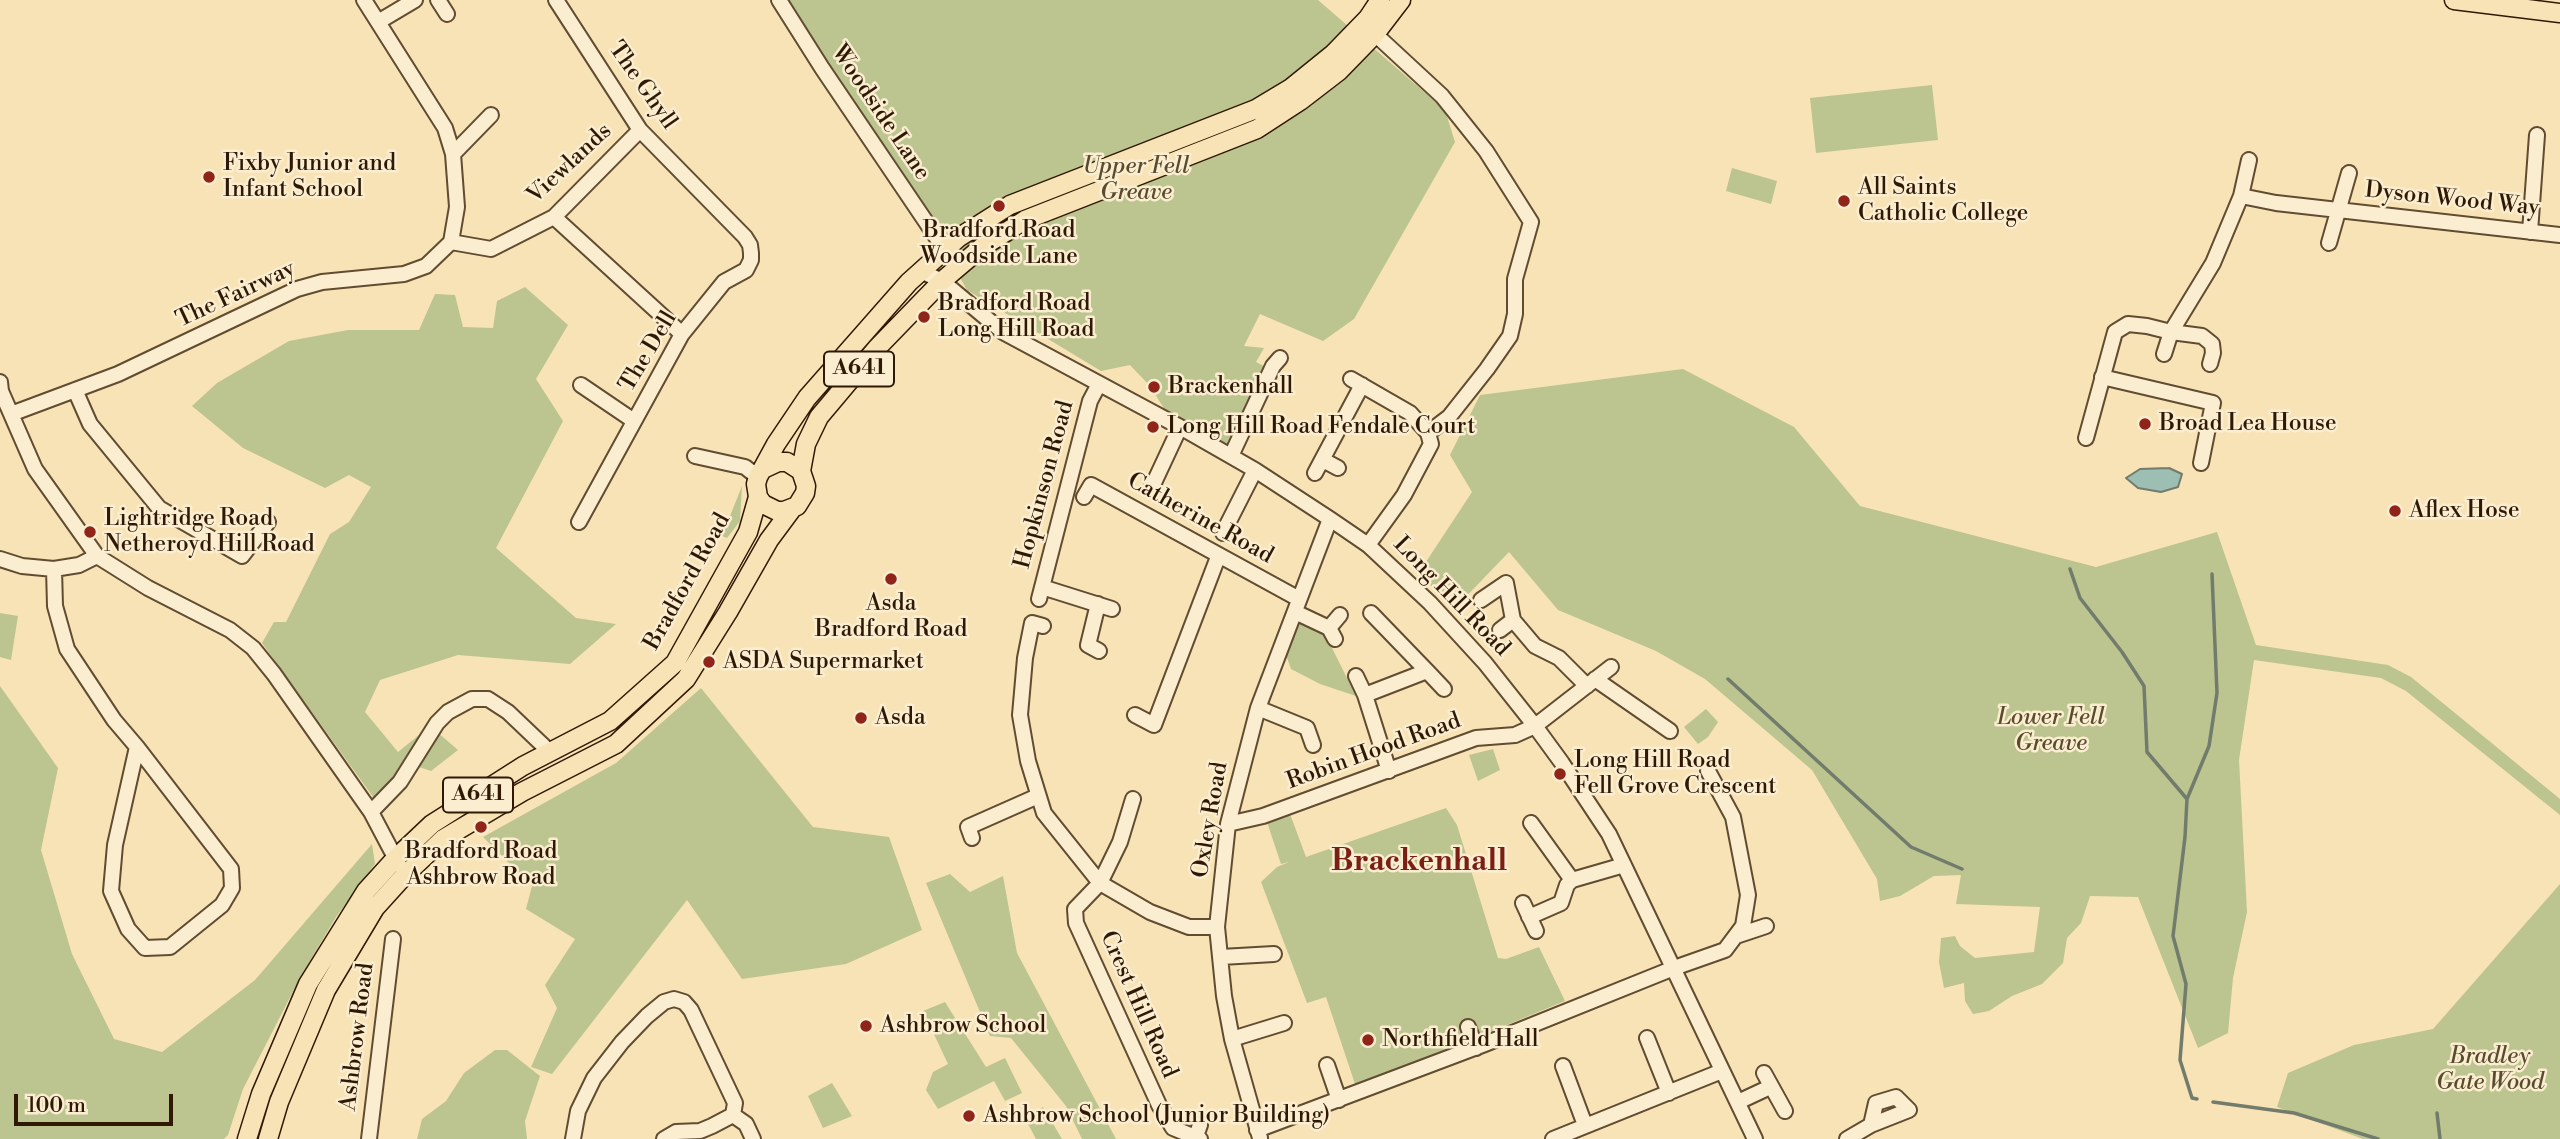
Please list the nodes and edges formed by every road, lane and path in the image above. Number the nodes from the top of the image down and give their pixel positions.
1 (364, 0) edge
2 (415, 0) edge
3 (438, 0) edge
4 (556, 0) edge
5 (779, 0) edge
6 (1380, 0) edge
7 (1401, 0) edge
8 (2454, 0) edge
9 (2560, 13) edge
10 (447, 14) dead end
11 (378, 22) junction
12 (1375, 34) junction
13 (491, 115) dead end
14 (640, 130) junction
15 (2537, 135) dead end
16 (453, 154) junction
17 (2249, 160) dead end
18 (2349, 173) dead end
19 (2241, 196) junction
20 (2338, 210) junction
21 (554, 217) junction
22 (730, 221) joint
23 (2530, 232) junction
24 (2560, 235) edge
25 (451, 242) junction
26 (2329, 243) dead end
27 (944, 250) junction
28 (921, 271) junction
29 (942, 281) junction
30 (2171, 332) junction
31 (682, 334) junction
32 (2164, 354) dead end
33 (1271, 361) dead end
34 (2210, 364) dead end
35 (2102, 377) junction
36 (0, 382) edge
37 (1098, 384) junction
38 (581, 385) dead end
39 (75, 390) junction
40 (11, 414) junction
41 (634, 421) junction
42 (1180, 427) junction
43 (1428, 433) junction
44 (2087, 438) dead end
45 (695, 456) dead end
46 (1231, 456) junction
47 (2201, 463) dead end
48 (1338, 468) dead end
49 (1255, 470) junction
50 (801, 471) junction
51 (761, 473) junction
52 (1152, 477) dead end
53 (758, 497) junction
54 (1084, 497) dead end
55 (792, 509) junction
56 (1330, 519) junction
57 (268, 522) dead end
58 (579, 522) dead end
59 (1223, 533) dead end
60 (1368, 545) junction
61 (97, 556) junction
62 (1218, 556) junction
63 (0, 559) edge
64 (54, 569) junction
65 (1481, 600) dead end
66 (1297, 606) junction
67 (1371, 614) dead end
68 (1340, 615) dead end
69 (1513, 620) junction
70 (1043, 626) dead end
71 (1500, 630) dead end
72 (1099, 651) dead end
73 (1611, 667) dead end
74 (1427, 671) junction
75 (1356, 676) dead end
76 (1591, 682) junction
77 (1444, 689) dead end
78 (1365, 695) junction
79 (1258, 708) junction
80 (1135, 715) dead end
81 (1535, 726) junction
82 (1670, 731) dead end
83 (1314, 745) dead end
84 (137, 747) junction
85 (550, 752) junction
86 (1389, 771) junction
87 (1708, 771) dead end
88 (1038, 796) junction
89 (1135, 808) dead end
90 (371, 812) junction
91 (1531, 823) dead end
92 (432, 824) junction
93 (1228, 824) junction
94 (968, 828) dead end
95 (443, 839) junction
96 (395, 859) junction
97 (1624, 865) junction
98 (404, 876) junction
99 (1572, 880) junction
100 (1100, 883) junction
101 (1523, 903) dead end
102 (1530, 917) junction
103 (1766, 926) dead end
104 (1217, 927) junction
105 (1536, 931) dead end
106 (1736, 936) junction
107 (393, 939) dead end
108 (1274, 954) dead end
109 (1221, 957) junction
110 (1674, 968) junction
111 (1284, 1023) dead end
112 (1468, 1027) dead end
113 (1647, 1038) dead end
114 (1232, 1039) junction
115 (1476, 1048) junction
116 (1422, 1051) dead end
117 (1427, 1066) junction
118 (1563, 1066) dead end
119 (1722, 1071) junction
120 (1333, 1072) dead end
121 (1764, 1073) dead end
122 (1770, 1087) junction
123 (1669, 1093) junction
124 (1339, 1100) junction
125 (1738, 1101) junction
126 (1785, 1111) dead end
127 (733, 1115) junction
128 (1585, 1125) junction
129 (1871, 1125) dead end
130 (1198, 1134) edge
131 (1259, 1135) edge
132 (247, 1139) edge
133 (268, 1139) edge
134 (369, 1139) edge
135 (573, 1139) edge
136 (664, 1139) edge
137 (753, 1139) edge
138 (1553, 1139) edge
139 (1755, 1139) edge
140 (1847, 1139) edge

1 - 11 street
2 - 11 street
3 - 10 street
4 - 14 street, The Ghyll
5 - 27 street, Woodside Lane
6 - 27 main road, Bradford Road / A641
7 - 12 main road, Bradford Road / A641
8 - 9 main road
11 - 16 street
12 - 29 main road, Bradford Road / A641
12 - 43 street
13 - 16 street
14 - 21 street, Viewlands
14 - 22 street, The Ghyll
15 - 23 street
16 - 25 street
17 - 19 street
18 - 20 street
19 - 20 street, Dyson Wood Way
19 - 30 street
20 - 23 street, Dyson Wood Way
20 - 26 street
21 - 25 street, Viewlands
21 - 31 street
22 - 31 street, The Dell
23 - 24 street, Dyson Wood Way
25 - 39 street, The Fairway
27 - 28 main road, Bradford Road / A641
28 - 29 street, Long Hill Road
28 - 51 main road, Bradford Road / A641
29 - 37 street, Long Hill Road
29 - 50 main road, Bradford Road / A641
30 - 32 street
30 - 34 street
30 - 35 street
31 - 41 street, The Dell
33 - 46 street
35 - 44 street
35 - 47 street
36 - 40 street
37 - 42 street, Long Hill Road
37 - 72 street, Hopkinson Road
38 - 41 street
39 - 40 street, The Fairway
39 - 57 street
40 - 61 street
41 - 58 street, The Dell
42 - 46 street, Long Hill Road
42 - 52 street
43 - 48 street
43 - 60 street
45 - 51 street
46 - 49 street, Long Hill Road
49 - 56 street, Long Hill Road
49 - 59 street
50 - 51 main road
50 - 55 main road, Bradford Road
51 - 53 main road, Bradford Road
53 - 55 main road, Bradford Road
53 - 85 main road, Bradford Road / A641
54 - 62 street, Catherine Road
55 - 95 main road, Bradford Road / A641
56 - 60 street, Long Hill Road
56 - 66 street, Oxley Road
60 - 81 street, Long Hill Road
61 - 64 street
61 - 90 street
62 - 66 street, Catherine Road
62 - 80 street
63 - 64 street
64 - 84 street
65 - 69 street
66 - 68 street, Catherine Road
66 - 79 street, Oxley Road
67 - 74 street
69 - 71 street
69 - 76 street
70 - 88 street
73 - 76 street
74 - 77 street
74 - 78 street
75 - 78 street
76 - 81 street
76 - 82 street
78 - 86 street
79 - 83 street
79 - 93 street, Oxley Road
81 - 86 street, Robin Hood Road
81 - 97 street, Long Hill Road
84 - 84 street
85 - 90 street
85 - 92 main road, Bradford Road / A641
86 - 93 street, Robin Hood Road
87 - 106 street
88 - 94 street
88 - 100 street
89 - 100 street, Crest Hill Road
90 - 96 street
91 - 99 street
92 - 95 main road
92 - 96 main road, Bradford Road / A641
93 - 104 street, Oxley Road
95 - 98 main road, Bradford Road / A641
96 - 98 street
96 - 132 main road, Bradford Road / A641
97 - 99 street
97 - 110 street, Long Hill Road
98 - 133 main road, Bradford Road / A641
99 - 102 street
100 - 104 street
100 - 130 street, Crest Hill Road
101 - 102 street
102 - 105 street
103 - 106 street
104 - 109 street, Oxley Road
106 - 110 street
107 - 134 street, Ashbrow Road
108 - 109 street
109 - 114 street, Oxley Road
110 - 115 street
110 - 119 street, Long Hill Road
111 - 114 street
112 - 115 street
113 - 123 street
114 - 131 street, Oxley Road
115 - 117 street
116 - 117 street
117 - 124 street
118 - 128 street
119 - 123 street
119 - 125 street, Long Hill Road
120 - 124 street
121 - 122 street
122 - 125 street
122 - 126 street
123 - 128 street
124 - 131 street
125 - 139 street, Long Hill Road
127 - 135 street
127 - 136 street
127 - 137 street
128 - 138 street
129 - 140 street

